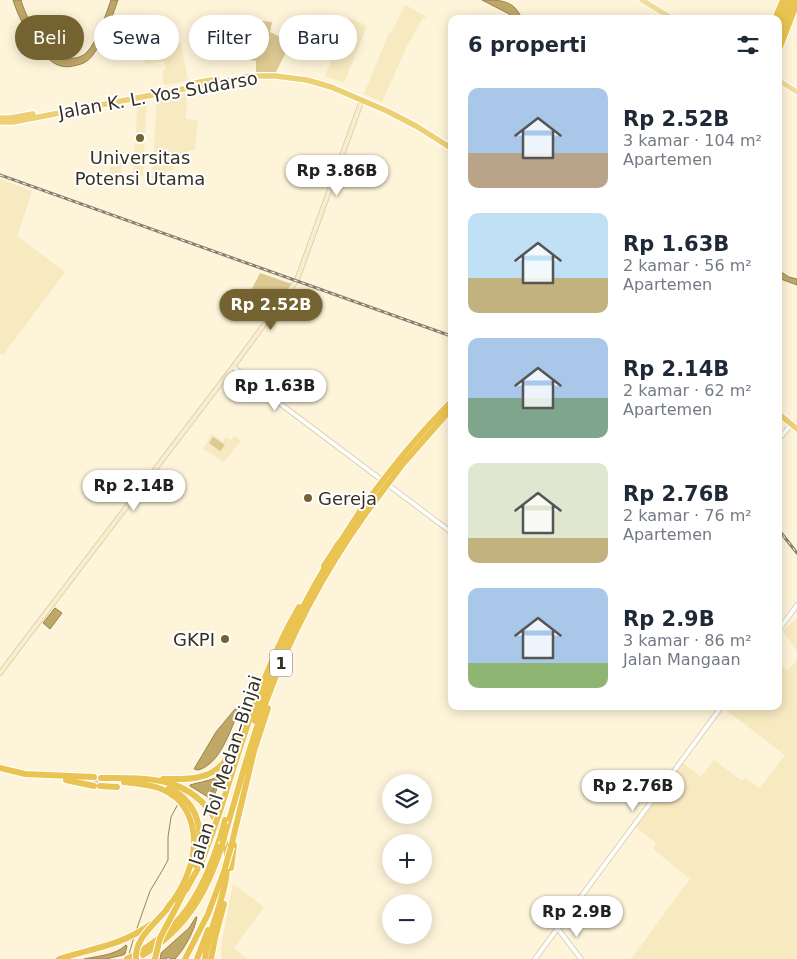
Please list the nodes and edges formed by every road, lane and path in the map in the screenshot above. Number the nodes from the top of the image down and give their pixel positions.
1 (642, 0) edge
2 (782, 0) edge
3 (788, 0) edge
4 (793, 0) edge
5 (797, 3) edge
6 (666, 15) edge
7 (776, 15) edge
8 (782, 16) edge
9 (782, 29) edge
10 (782, 42) edge
11 (782, 84) edge
12 (797, 93) edge
13 (363, 99) junction
14 (0, 120) edge
15 (448, 144) edge
16 (233, 367) junction
17 (448, 405) edge
18 (448, 412) edge
19 (782, 417) edge
20 (782, 420) edge
21 (791, 426) junction
22 (797, 429) edge
23 (797, 433) edge
24 (782, 436) edge
25 (364, 512) junction
26 (350, 528) junction
27 (448, 530) edge
28 (797, 605) edge
29 (782, 626) edge
30 (286, 652) junction
31 (269, 669) junction
32 (0, 673) edge
33 (719, 710) edge
34 (0, 770) edge
35 (134, 779) junction
36 (97, 781) junction
37 (120, 785) junction
38 (179, 797) junction
39 (226, 824) junction
40 (232, 848) junction
41 (199, 860) junction
42 (226, 869) junction
43 (175, 903) junction
44 (167, 909) junction
45 (558, 928) junction
46 (186, 958) edge
47 (59, 959) edge
48 (127, 959) edge
49 (136, 959) edge
50 (155, 959) edge
51 (198, 959) edge
52 (205, 959) edge
53 (211, 959) edge
54 (535, 959) edge
55 (581, 959) edge

1 - 6 main road
2 - 7 highway
3 - 8 highway
4 - 9 highway
5 - 10 highway
11 - 12 main road
13 - 14 highway, Jalan K. L. Yos Sudarso
13 - 15 highway, Jalan K. L. Yos Sudarso
13 - 16 main road
16 - 27 street
16 - 32 main road
17 - 25 highway, Jalan Tol Medan–Binjai / 1, bridge
18 - 25 highway, Jalan Tol Medan–Binjai / 1, bridge
19 - 21 highway
20 - 21 highway
21 - 22 highway
21 - 23 highway
21 - 24 street
25 - 26 highway, Jalan Tol Medan–Binjai / 1
25 - 30 highway, Jalan Tol Medan–Binjai / 1
26 - 31 highway
26 - 39 highway, Jalan Tol Medan–Binjai / 1
28 - 29 street
30 - 39 highway, Jalan Tol Medan–Binjai / 1
30 - 40 highway
31 - 35 highway
31 - 41 highway, bridge
33 - 45 street
34 - 36 highway
34 - 36 highway
35 - 36 highway
35 - 42 highway
36 - 37 highway
37 - 38 highway
37 - 38 highway
38 - 41 highway
38 - 43 highway
39 - 48 highway, Jalan Tol Medan–Binjai / 1, bridge
39 - 49 highway, Jalan Tol Medan–Binjai / 1, bridge
40 - 42 highway, bridge
40 - 53 highway
41 - 43 highway
42 - 46 highway
42 - 51 highway
42 - 52 highway
43 - 44 highway
43 - 50 highway, bridge
44 - 47 highway, bridge
44 - 49 highway, bridge
45 - 54 street
45 - 55 street

